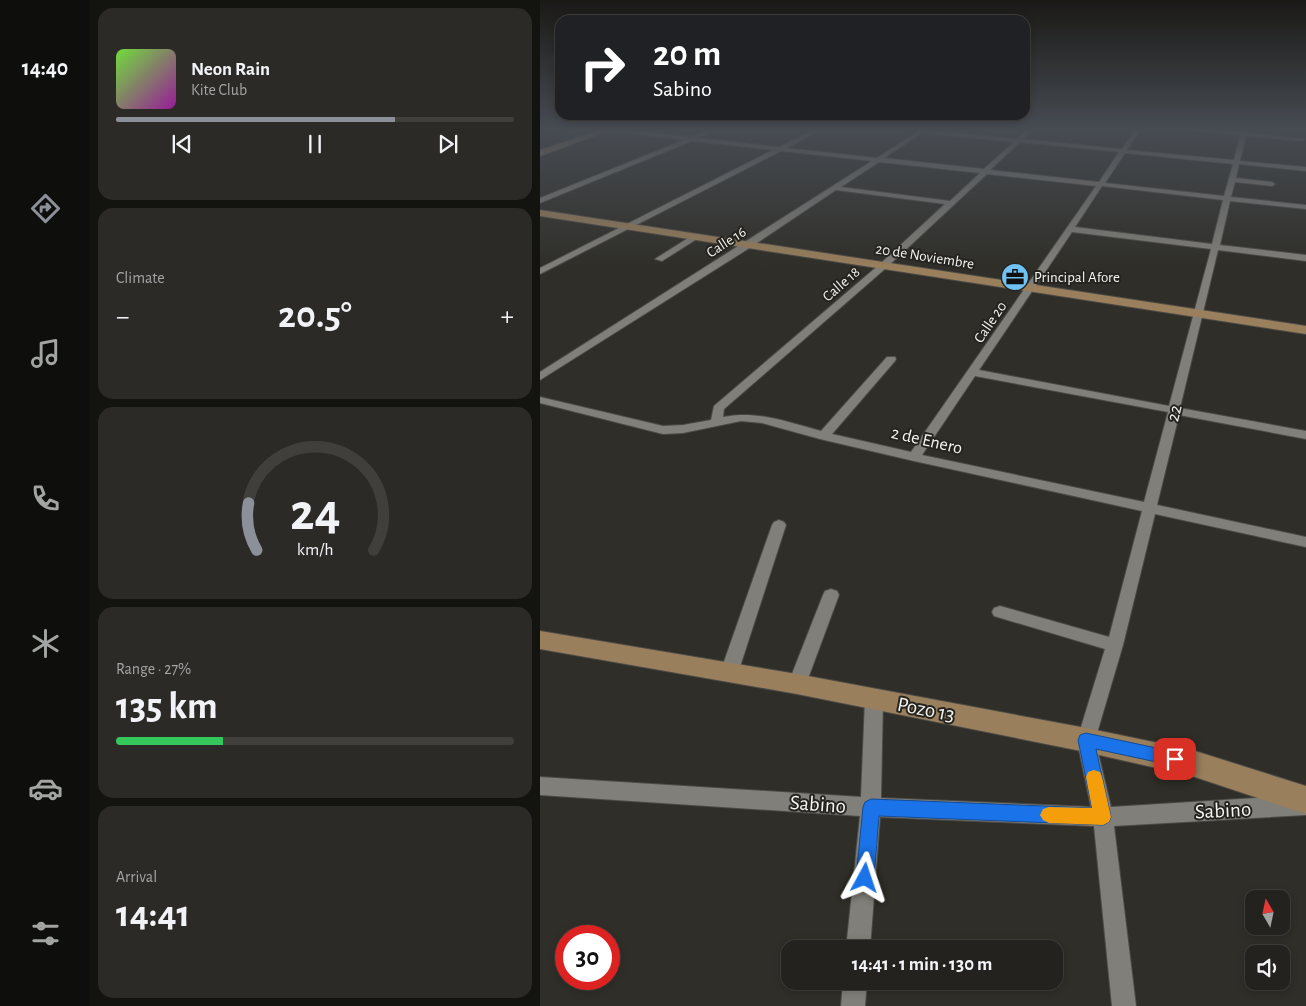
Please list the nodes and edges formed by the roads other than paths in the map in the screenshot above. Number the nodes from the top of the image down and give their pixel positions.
1 (603, 175) edge
2 (728, 175) edge
3 (853, 175) edge
4 (982, 175) edge
5 (1020, 175) edge
6 (1106, 175) edge
7 (1232, 175) edge
8 (1231, 180) junction
9 (1099, 184) junction
10 (1272, 184) dead end
11 (833, 188) junction
12 (1228, 198) junction
13 (540, 201) edge
14 (952, 203) junction
15 (1306, 207) edge
16 (540, 213) edge
17 (628, 226) junction
18 (1069, 229) junction
19 (696, 237) junction
20 (748, 245) junction
21 (1216, 247) junction
22 (1306, 258) edge
23 (659, 259) dead end
24 (884, 266) junction
25 (540, 271) edge
26 (1029, 288) junction
27 (1200, 314) junction
28 (1306, 330) edge
29 (891, 359) dead end
30 (540, 364) edge
31 (555, 367) junction
32 (972, 372) junction
33 (540, 377) edge
34 (540, 400) edge
35 (1175, 411) junction
36 (717, 421) junction
37 (1306, 435) edge
38 (824, 436) junction
39 (914, 457) junction
40 (1150, 509) junction
41 (779, 525) dead end
42 (1306, 542) edge
43 (831, 595) dead end
44 (1000, 612) dead end
45 (540, 640) edge
46 (1115, 645) junction
47 (729, 673) junction
48 (797, 684) junction
49 (874, 699) junction
50 (1086, 740) junction
51 (540, 786) edge
52 (1306, 800) edge
53 (1306, 805) edge
54 (871, 807) junction
55 (1103, 817) junction
56 (859, 940) edge
57 (854, 990) edge
58 (853, 1006) edge
59 (1124, 1006) edge

1 - 13 street
2 - 17 street
3 - 11 street, Calle 16
4 - 14 street, Calle 18
5 - 9 street
6 - 9 street, Calle 20
7 - 8 street, 22
8 - 10 street
8 - 12 street, 22
9 - 12 street
9 - 18 street, Calle 20
11 - 14 street
11 - 20 street, Calle 16
12 - 15 street
12 - 21 street, 22
14 - 24 street, Calle 18
16 - 17 main road, 20 de Noviembre
17 - 19 main road, 20 de Noviembre
17 - 25 street
18 - 21 street
18 - 26 street, Calle 20
19 - 20 main road, 20 de Noviembre
19 - 23 street
20 - 24 main road, 20 de Noviembre
20 - 31 street, Calle 16
21 - 22 street
21 - 27 street, 22
24 - 26 main road, 20 de Noviembre
24 - 36 street, Calle 18
26 - 27 main road, 20 de Noviembre
26 - 32 street, Calle 20
27 - 28 main road, 20 de Noviembre
27 - 35 street, 22
29 - 38 street
30 - 31 street
31 - 33 street, Calle 16
32 - 35 street
32 - 39 street, Calle 20
34 - 36 street, 2 de Enero
35 - 37 street
35 - 40 street, 22
36 - 38 street, 2 de Enero
38 - 39 street, 2 de Enero
39 - 40 street, 2 de Enero
40 - 42 street, 2 de Enero
40 - 46 street, 22
41 - 47 street
43 - 48 street
44 - 46 street
45 - 47 main road, Pozo 13
46 - 50 street, 22
47 - 48 main road, Pozo 13
48 - 49 main road, Pozo 13
49 - 50 main road, Pozo 13
49 - 54 street
50 - 52 main road, Pozo 13
50 - 55 street, 22
51 - 54 street, Sabino
53 - 55 street, Sabino
54 - 55 street, Sabino
54 - 56 street
55 - 59 street, 22
57 - 58 street

